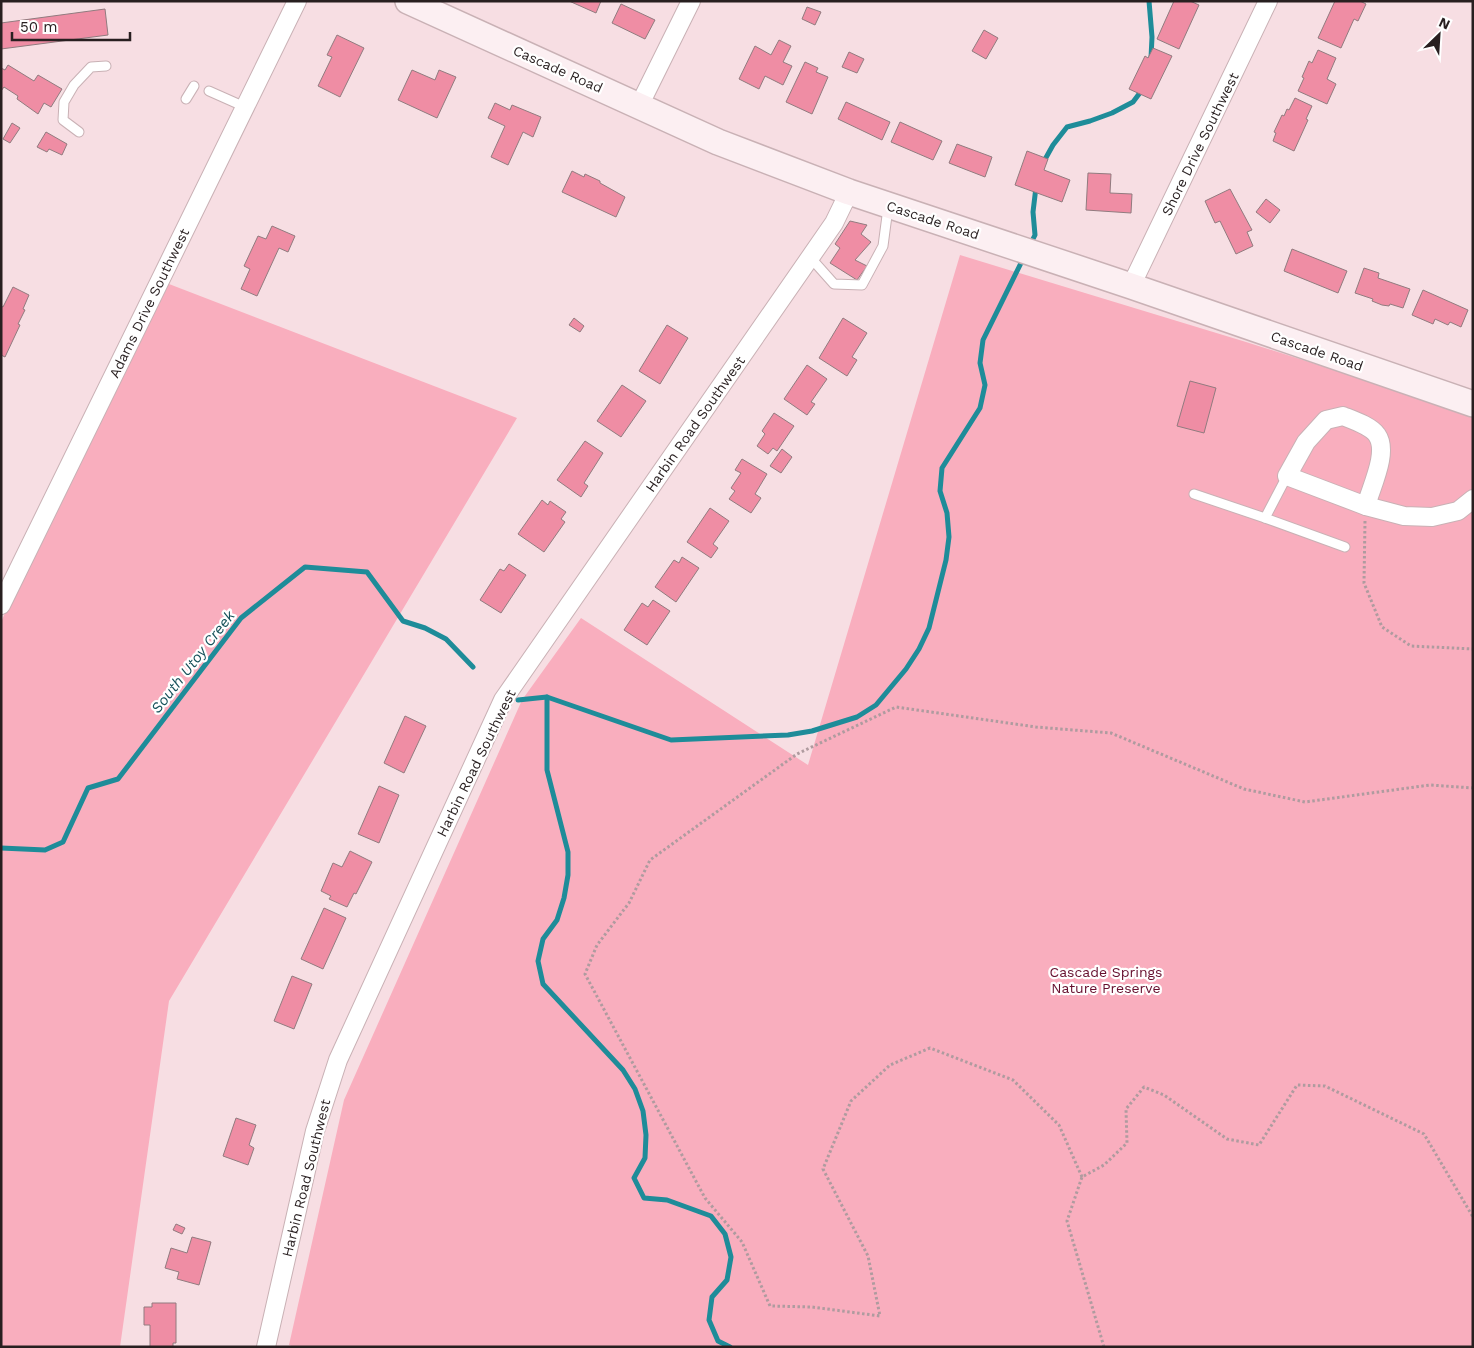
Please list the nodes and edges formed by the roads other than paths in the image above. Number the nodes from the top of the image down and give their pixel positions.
1 (297, 1) edge
2 (408, 1) edge
3 (691, 1) edge
4 (1268, 1) edge
5 (106, 66) dead end
6 (194, 86) dead end
7 (209, 91) dead end
8 (186, 99) dead end
9 (245, 106) junction
10 (638, 106) junction
11 (79, 132) dead end
12 (849, 192) junction
13 (888, 205) junction
14 (810, 257) junction
15 (1131, 286) junction
16 (1473, 404) edge
17 (1288, 476) junction
18 (1194, 494) dead end
19 (1473, 499) edge
20 (1366, 506) junction
21 (1266, 518) junction
22 (1345, 547) dead end
23 (1, 605) edge
24 (266, 1347) edge

1 - 9 street, Adams Drive Southwest
2 - 10 main road, Cascade Road
3 - 10 street
4 - 15 street, Shore Drive Southwest
5 - 11 lane
6 - 8 lane
7 - 9 lane
9 - 23 street, Adams Drive Southwest
10 - 12 main road, Cascade Road
12 - 13 main road, Cascade Road
12 - 14 street, Harbin Road Southwest
13 - 14 lane
13 - 15 main road, Cascade Road
14 - 24 street, Harbin Road Southwest
15 - 16 main road, Cascade Road
17 - 20 street
17 - 20 street
17 - 21 lane
18 - 21 lane
19 - 20 street
21 - 22 lane

